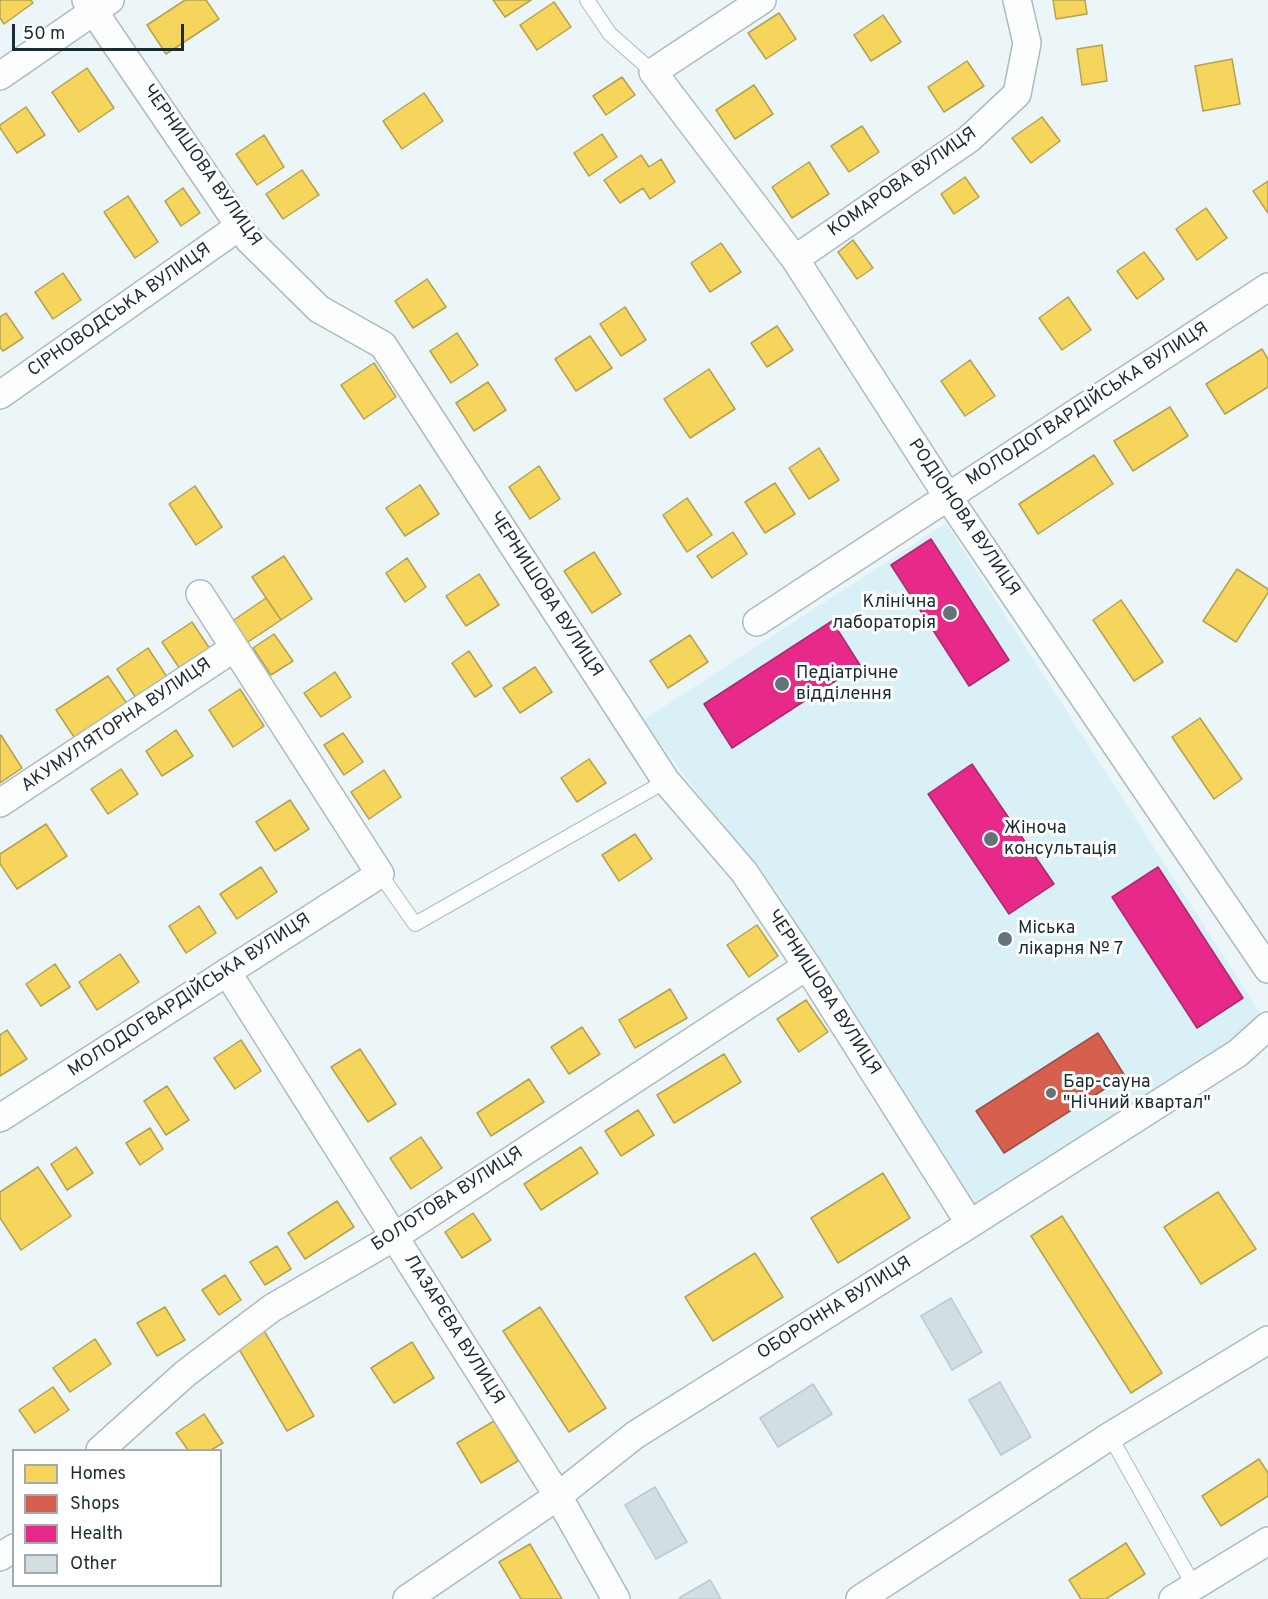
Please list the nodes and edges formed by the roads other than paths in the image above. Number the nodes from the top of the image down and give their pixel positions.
1 (587, 0) edge
2 (762, 0) edge
3 (1017, 0) edge
4 (97, 4) edge
5 (653, 72) junction
6 (0, 76) edge
7 (240, 226) junction
8 (795, 259) junction
9 (1268, 286) edge
10 (0, 395) edge
11 (948, 497) junction
12 (200, 594) dead end
13 (757, 622) dead end
14 (234, 648) junction
15 (666, 781) junction
16 (0, 803) edge
17 (380, 874) junction
18 (807, 966) junction
19 (1268, 969) edge
20 (227, 972) junction
21 (1268, 1026) edge
22 (0, 1118) edge
23 (970, 1224) junction
24 (394, 1236) junction
25 (1268, 1340) edge
26 (1110, 1436) junction
27 (101, 1449) edge
28 (558, 1496) junction
29 (1268, 1541) edge
30 (1183, 1592) edge
31 (407, 1599) edge
32 (616, 1599) edge
33 (860, 1599) edge

1 - 5 lane
2 - 5 street
3 - 8 street, КОМАРОВА ВУЛИЦЯ
4 - 6 street
4 - 7 street, ЧЕРНИШОВА ВУЛИЦЯ
5 - 8 street, РОДІОНОВА ВУЛИЦЯ
7 - 10 street, СІРНОВОДСЬКА ВУЛИЦЯ
7 - 15 street, ЧЕРНИШОВА ВУЛИЦЯ
8 - 11 street, РОДІОНОВА ВУЛИЦЯ
9 - 11 street, МОЛОДОГВАРДІЙСЬКА ВУЛИЦЯ
11 - 13 street, МОЛОДОГВАРДІЙСЬКА ВУЛИЦЯ
11 - 19 street, РОДІОНОВА ВУЛИЦЯ
12 - 14 street
14 - 16 street, АКУМУЛЯТОРНА ВУЛИЦЯ
14 - 17 street
15 - 17 lane
15 - 18 street, ЧЕРНИШОВА ВУЛИЦЯ
17 - 20 street, МОЛОДОГВАРДІЙСЬКА ВУЛИЦЯ
18 - 23 street, ЧЕРНИШОВА ВУЛИЦЯ
18 - 24 street, БОЛОТОВА ВУЛИЦЯ
20 - 22 street, МОЛОДОГВАРДІЙСЬКА ВУЛИЦЯ
20 - 24 street, ЛАЗАРЄВА ВУЛИЦЯ
21 - 23 street, ОБОРОННА ВУЛИЦЯ
23 - 28 street, ОБОРОННА ВУЛИЦЯ
24 - 27 street, БОЛОТОВА ВУЛИЦЯ
24 - 28 street, ЛАЗАРЄВА ВУЛИЦЯ
25 - 26 street
26 - 30 lane
26 - 33 street
28 - 31 street, ОБОРОННА ВУЛИЦЯ
28 - 32 street, ЛАЗАРЄВА ВУЛИЦЯ
29 - 30 street

